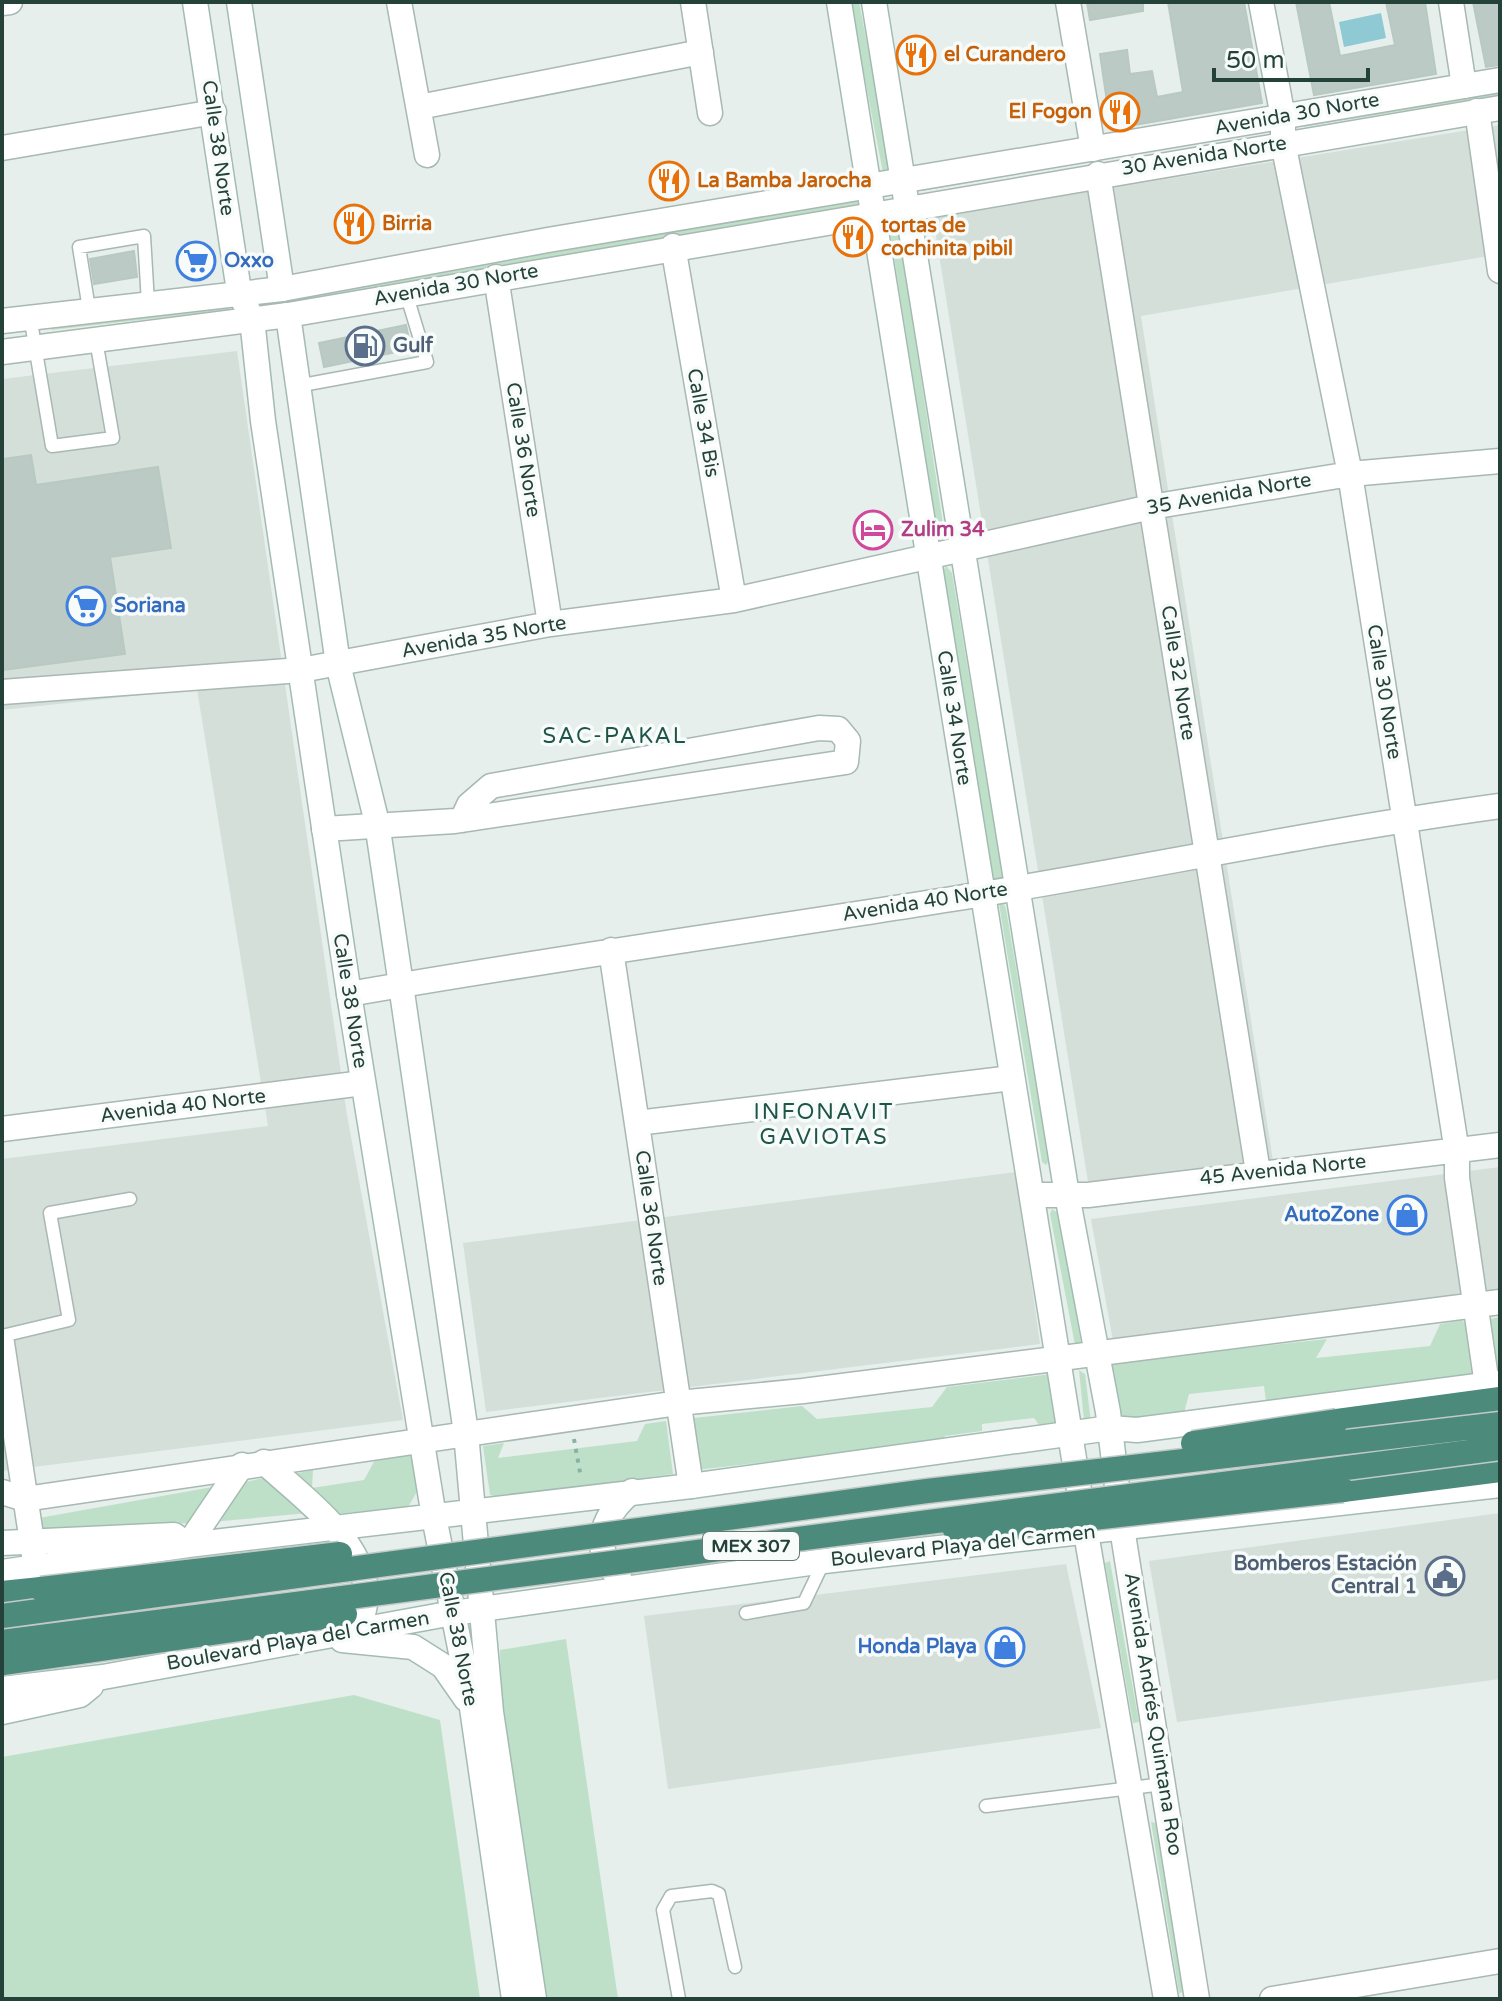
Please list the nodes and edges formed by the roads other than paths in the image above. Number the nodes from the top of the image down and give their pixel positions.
1 (10, 2) edge
2 (195, 2) edge
3 (239, 2) edge
4 (399, 2) edge
5 (693, 2) edge
6 (839, 2) edge
7 (874, 2) edge
8 (1068, 2) edge
9 (1261, 2) edge
10 (1451, 2) edge
11 (2, 3) edge
12 (701, 52) junction
13 (1500, 80) edge
14 (1464, 86) junction
15 (419, 107) junction
16 (1489, 109) edge
17 (214, 112) junction
18 (710, 113) dead end
19 (1283, 117) junction
20 (1283, 143) junction
21 (2, 148) edge
22 (1093, 149) junction
23 (427, 155) dead end
24 (1098, 174) junction
25 (905, 182) junction
26 (871, 188) junction
27 (908, 208) junction
28 (875, 213) junction
29 (673, 246) junction
30 (1500, 271) edge
31 (496, 277) junction
32 (282, 289) junction
33 (239, 291) junction
34 (406, 293) junction
35 (148, 303) junction
36 (89, 309) junction
37 (288, 315) junction
38 (30, 316) junction
39 (252, 319) junction
40 (2, 321) edge
41 (96, 340) junction
42 (37, 348) junction
43 (2, 352) edge
44 (295, 386) junction
45 (1500, 461) edge
46 (1350, 474) junction
47 (1151, 507) junction
48 (962, 549) junction
49 (930, 554) junction
50 (734, 600) junction
51 (550, 624) junction
52 (338, 664) junction
53 (301, 670) junction
54 (2, 692) edge
55 (1500, 806) edge
56 (1403, 819) junction
57 (462, 820) junction
58 (377, 823) junction
59 (324, 829) junction
60 (1207, 853) junction
61 (1016, 888) junction
62 (982, 894) junction
63 (611, 950) junction
64 (401, 985) junction
65 (349, 994) junction
66 (1012, 1078) junction
67 (363, 1083) junction
68 (637, 1123) junction
69 (2, 1129) edge
70 (1500, 1145) edge
71 (1457, 1152) junction
72 (1258, 1172) junction
73 (1034, 1195) junction
74 (1067, 1195) junction
75 (130, 1199) dead end
76 (1500, 1302) edge
77 (1474, 1306) junction
78 (2, 1336) edge
79 (2, 1343) edge
80 (1098, 1354) junction
81 (1060, 1358) junction
82 (1496, 1389) edge
83 (678, 1403) junction
84 (1500, 1424) edge
85 (1110, 1428) junction
86 (466, 1433) junction
87 (1072, 1433) junction
88 (423, 1439) junction
89 (1500, 1448) edge
90 (253, 1463) junction
91 (1500, 1470) edge
92 (1500, 1485) edge
93 (691, 1486) junction
94 (632, 1491) junction
95 (927, 1491) junction
96 (13, 1496) edge
97 (474, 1512) junction
98 (434, 1517) junction
99 (916, 1525) junction
100 (335, 1528) junction
101 (1122, 1528) junction
102 (1086, 1533) junction
103 (31, 1541) junction
104 (2, 1543) edge
105 (188, 1545) junction
106 (418, 1558) junction
107 (824, 1561) junction
108 (2, 1572) edge
109 (38, 1578) junction
110 (648, 1587) junction
111 (2, 1593) edge
112 (480, 1609) junction
113 (453, 1613) junction
114 (746, 1613) dead end
115 (2, 1616) edge
116 (328, 1637) junction
117 (2, 1656) edge
118 (103, 1677) junction
119 (2, 1689) edge
120 (472, 1708) junction
121 (2, 1712) edge
122 (1163, 1784) junction
123 (1128, 1787) junction
124 (986, 1806) dead end
125 (1500, 1961) edge
126 (735, 1967) dead end
127 (1394, 1989) edge
128 (514, 1999) edge
129 (534, 1999) edge
130 (679, 1999) edge
131 (1166, 1999) edge
132 (1197, 1999) edge
133 (1272, 1999) edge

1 - 11 street
2 - 17 street, Calle 38 Norte
3 - 32 street, Calle 38 Norte
4 - 15 street
5 - 12 street
6 - 26 street, Calle 34 Norte
7 - 25 street, Calle 34 Norte
8 - 22 street
9 - 19 street, Calle 30 Norte
10 - 14 street
12 - 15 street
12 - 18 street
13 - 14 street, Avenida 30 Norte
14 - 19 street, Avenida 30 Norte
15 - 23 street
16 - 20 street, 30 Avenida Norte
16 - 30 street
17 - 21 street
17 - 33 street, Calle 38 Norte
19 - 20 street, Calle 30 Norte
19 - 22 street, Avenida 30 Norte
20 - 24 street, 30 Avenida Norte
20 - 46 street, Calle 30 Norte
22 - 25 street, 30 Avenida Norte
24 - 27 street, 30 Avenida Norte
24 - 47 street, Calle 32 Norte
25 - 26 street, Avenida 30 Norte
25 - 27 street, Calle 34 Norte
26 - 28 street, Calle 34 Norte
26 - 32 street, Avenida 30 Norte
27 - 28 street, Avenida 30 Norte
27 - 48 street, Calle 34 Norte
28 - 29 street, Avenida 30 Norte
28 - 49 street, Calle 34 Norte
29 - 31 street, Avenida 30 Norte
29 - 50 street, Calle 34 Bis
31 - 34 street, Avenida 30 Norte
31 - 51 street, Calle 36 Norte
32 - 33 street, Avenida 30 Norte
32 - 37 street, Calle 38 Norte
33 - 35 street, Avenida 30 Norte
33 - 39 street, Calle 38 Norte
34 - 37 street, Avenida 30 Norte
34 - 44 lane
35 - 36 street, Avenida 30 Norte
35 - 36 lane
36 - 38 street, Avenida 30 Norte
37 - 39 street, Avenida 30 Norte
37 - 44 street, Calle 38 Norte
38 - 40 street, Avenida 30 Norte
38 - 42 lane
39 - 41 street, Avenida 30 Norte
39 - 53 street, Calle 38 Norte
41 - 42 street, Avenida 30 Norte
41 - 42 lane
42 - 43 street, Avenida 30 Norte
44 - 52 street, Calle 38 Norte
45 - 46 street, 35 Avenida Norte
46 - 47 street, 35 Avenida Norte
46 - 56 street, Calle 30 Norte
47 - 48 street, 35 Avenida Norte
47 - 60 street, Calle 32 Norte
48 - 49 street, Avenida 35 Norte
48 - 61 street, Calle 34 Norte
49 - 50 street, Avenida 35 Norte
49 - 62 street, Calle 34 Norte
50 - 51 street, Avenida 35 Norte
51 - 52 street, Avenida 35 Norte
52 - 53 street, Avenida 35 Norte
52 - 58 street, Calle 38 Norte
53 - 54 street, Avenida 35 Norte
53 - 59 street, Calle 38 Norte
55 - 56 street, Avenida 40 Norte
56 - 60 street, Avenida 40 Norte
56 - 71 street, Calle 30 Norte
57 - 57 street
57 - 58 street
58 - 59 street
58 - 64 street, Calle 38 Norte
59 - 65 street, Calle 38 Norte
60 - 61 street, Avenida 40 Norte
60 - 72 street, Calle 32 Norte
61 - 62 street, Avenida 40 Norte
61 - 74 street, Calle 34 Norte
62 - 63 street, Avenida 40 Norte
62 - 66 street, Calle 34 Norte
63 - 64 street, Avenida 40 Norte
63 - 68 street, Calle 36 Norte
64 - 65 street, Avenida 40 Norte
64 - 86 street, Calle 38 Norte
65 - 67 street, Calle 38 Norte
66 - 68 street
66 - 73 street, Calle 34 Norte
67 - 69 street, Avenida 40 Norte
67 - 88 street, Calle 38 Norte
68 - 83 street, Calle 36 Norte
70 - 71 street, 45 Avenida Norte
71 - 72 street, 45 Avenida Norte
71 - 77 street, Calle 30 Norte
72 - 74 street, 45 Avenida Norte
73 - 74 street, 45 Avenida Norte
73 - 81 street, Calle 34 Norte
74 - 80 street, Calle 34 Norte
75 - 78 lane
76 - 77 street
77 - 80 street
77 - 82 street, Calle 30 Norte
79 - 96 street
80 - 81 street
80 - 85 street, Calle 34 Norte
81 - 83 street
81 - 87 street, Calle 34 Norte
82 - 85 street
82 - 95 highway, bridge
83 - 86 street
83 - 93 street, Calle 36 Norte
84 - 95 highway, MEX 307, bridge
85 - 87 street
85 - 101 street, Avenida Andrés Quintana Roo
86 - 88 street
86 - 97 street, Calle 38 Norte
87 - 93 street
87 - 102 street, Avenida Andrés Quintana Roo
88 - 90 street
88 - 98 street, Calle 38 Norte
89 - 99 highway, MEX 307, bridge
90 - 96 street
90 - 100 street
90 - 105 street
91 - 99 highway, bridge
92 - 101 street, Boulevard Playa del Carmen
93 - 94 street
94 - 97 street
94 - 110 street
95 - 106 highway, MEX 307, bridge
96 - 103 street
97 - 98 street
97 - 112 street, Calle 38 Norte
98 - 100 street
98 - 113 street, Calle 38 Norte
99 - 117 highway, MEX 307, bridge
100 - 105 street
100 - 116 street
101 - 102 street, Boulevard Playa del Carmen
101 - 122 street, Avenida Andrés Quintana Roo
102 - 107 street, Boulevard Playa del Carmen
102 - 123 street, Avenida Andrés Quintana Roo
103 - 104 street
103 - 105 street
103 - 109 street
105 - 109 street
106 - 109 highway, bridge
106 - 115 highway, MEX 307, bridge
107 - 110 street, Boulevard Playa del Carmen
107 - 114 lane
108 - 109 street
109 - 111 highway
110 - 112 street, Boulevard Playa del Carmen
112 - 113 street, Boulevard Playa del Carmen
112 - 129 street, Calle 38 Norte
113 - 116 street, Boulevard Playa del Carmen
113 - 120 street, Calle 38 Norte
116 - 118 street, Boulevard Playa del Carmen
116 - 120 street
118 - 119 street, Boulevard Playa del Carmen
118 - 121 street
120 - 128 street, Calle 38 Norte
122 - 123 lane
122 - 132 street, Avenida Andrés Quintana Roo
123 - 124 lane
123 - 131 street, Avenida Andrés Quintana Roo
125 - 127 street
126 - 130 lane
127 - 133 street

